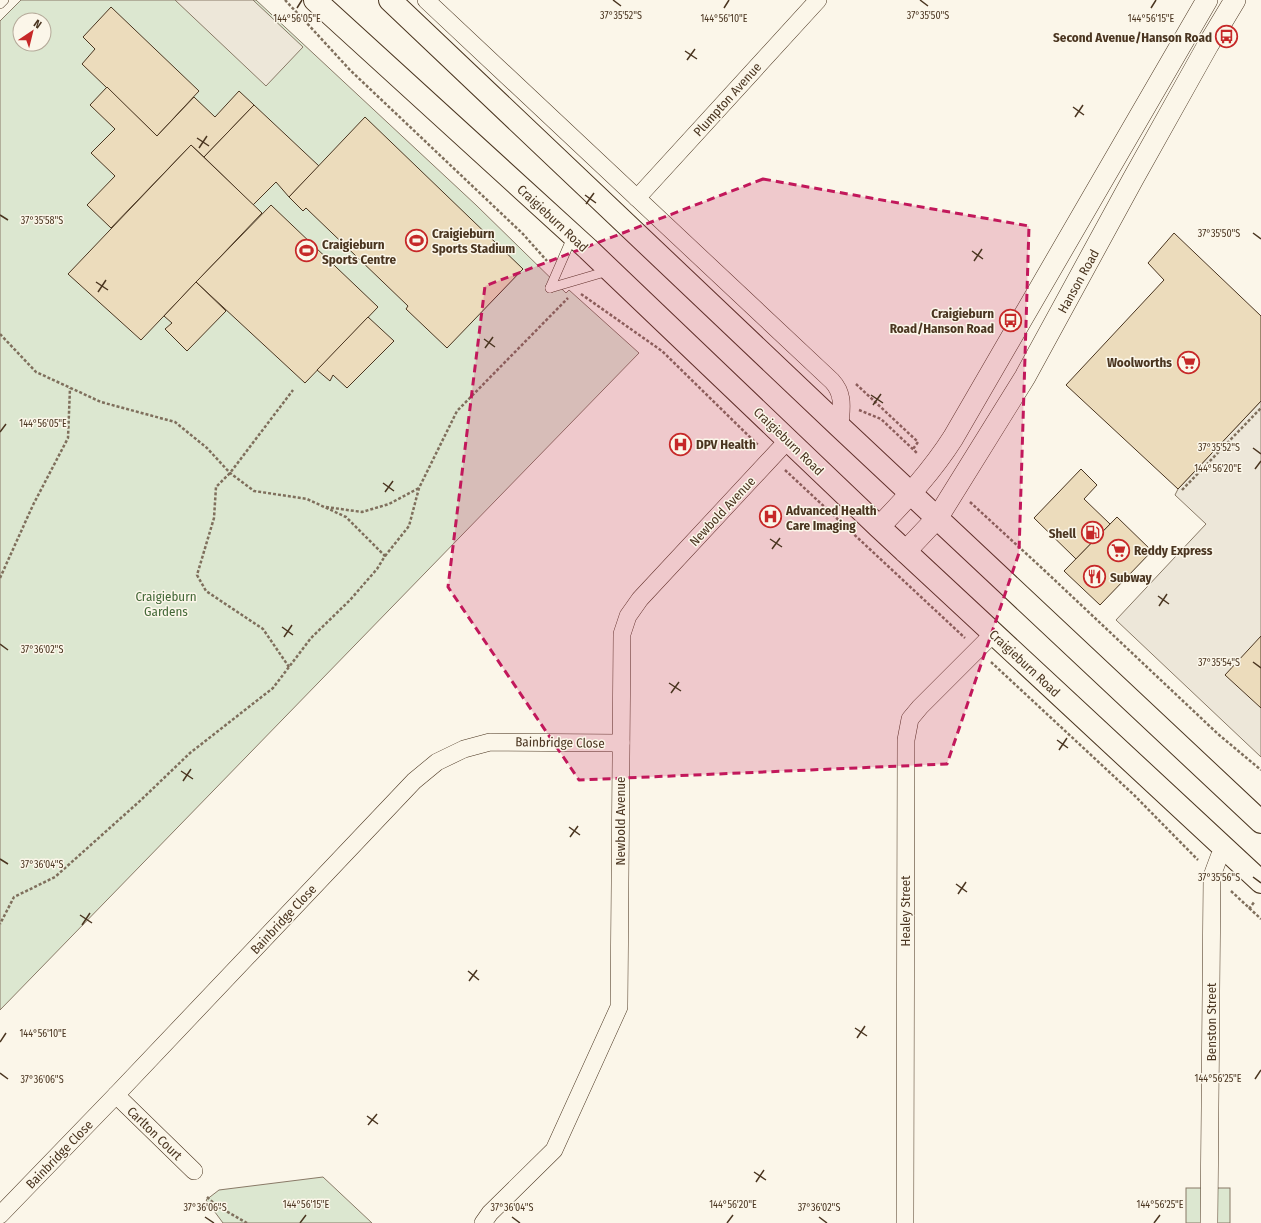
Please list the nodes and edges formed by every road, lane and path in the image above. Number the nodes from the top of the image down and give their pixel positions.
1 (4, 0) edge
2 (285, 0) edge
3 (316, 0) edge
4 (390, 0) edge
5 (426, 0) edge
6 (818, 0) edge
7 (1207, 0) edge
8 (1235, 0) edge
9 (0, 4) edge
10 (637, 198) junction
11 (573, 235) junction
12 (610, 270) junction
13 (557, 272) junction
14 (569, 283) junction
15 (576, 289) junction
16 (0, 334) edge
17 (70, 388) junction
18 (293, 390) dead end
19 (841, 403) junction
20 (1261, 408) edge
21 (840, 427) junction
22 (788, 440) junction
23 (757, 444) dead end
24 (781, 466) dead end
25 (933, 467) junction
26 (230, 473) junction
27 (419, 488) junction
28 (956, 490) junction
29 (1182, 490) dead end
30 (912, 493) junction
31 (324, 507) junction
32 (938, 517) junction
33 (879, 527) junction
34 (905, 552) junction
35 (385, 556) junction
36 (0, 578) edge
37 (993, 634) junction
38 (977, 650) junction
39 (289, 667) junction
40 (621, 743) junction
41 (1261, 770) edge
42 (1261, 822) edge
43 (1226, 848) junction
44 (1199, 861) dead end
45 (1261, 882) edge
46 (1232, 892) dead end
47 (1261, 919) edge
48 (0, 924) edge
49 (116, 1096) junction
50 (194, 1171) dead end
51 (207, 1197) dead end
52 (0, 1215) edge
53 (247, 1223) edge
54 (484, 1223) edge
55 (904, 1223) edge
56 (1209, 1223) edge

1 - 9 lane
2 - 13 path
3 - 11 main road, Craigieburn Road
4 - 21 main road
5 - 10 street
6 - 10 street, Plumpton Avenue
7 - 25 street
8 - 28 street, Hanson Road
10 - 19 street
11 - 12 main road, Craigieburn Road
11 - 13 lane
12 - 14 lane
12 - 22 main road, Craigieburn Road
13 - 14 lane
14 - 15 path
15 - 23 path
15 - 27 path
16 - 17 path
17 - 26 path
17 - 36 path
18 - 26 path
19 - 21 street
19 - 25 path
20 - 29 path
21 - 30 main road
22 - 33 main road, Craigieburn Road
22 - 40 street, Newbold Avenue
24 - 38 path
25 - 30 street
26 - 31 path
26 - 39 path
27 - 31 path
27 - 35 path
28 - 32 street, Hanson Road
28 - 41 path
30 - 32 main road
30 - 33 street
31 - 35 path
32 - 34 street, Hanson Road
32 - 42 main road
33 - 34 main road, Craigieburn Road
34 - 37 main road, Craigieburn Road
35 - 39 path
37 - 38 street, Healey Street
37 - 43 main road, Craigieburn Road
38 - 44 path
38 - 55 street, Healey Street
39 - 48 path
40 - 49 street, Bainbridge Close
40 - 54 street, Newbold Avenue
43 - 45 main road, Craigieburn Road
43 - 56 street, Benston Street
46 - 47 path
49 - 50 street, Carlton Court
49 - 52 street, Bainbridge Close
51 - 53 path

